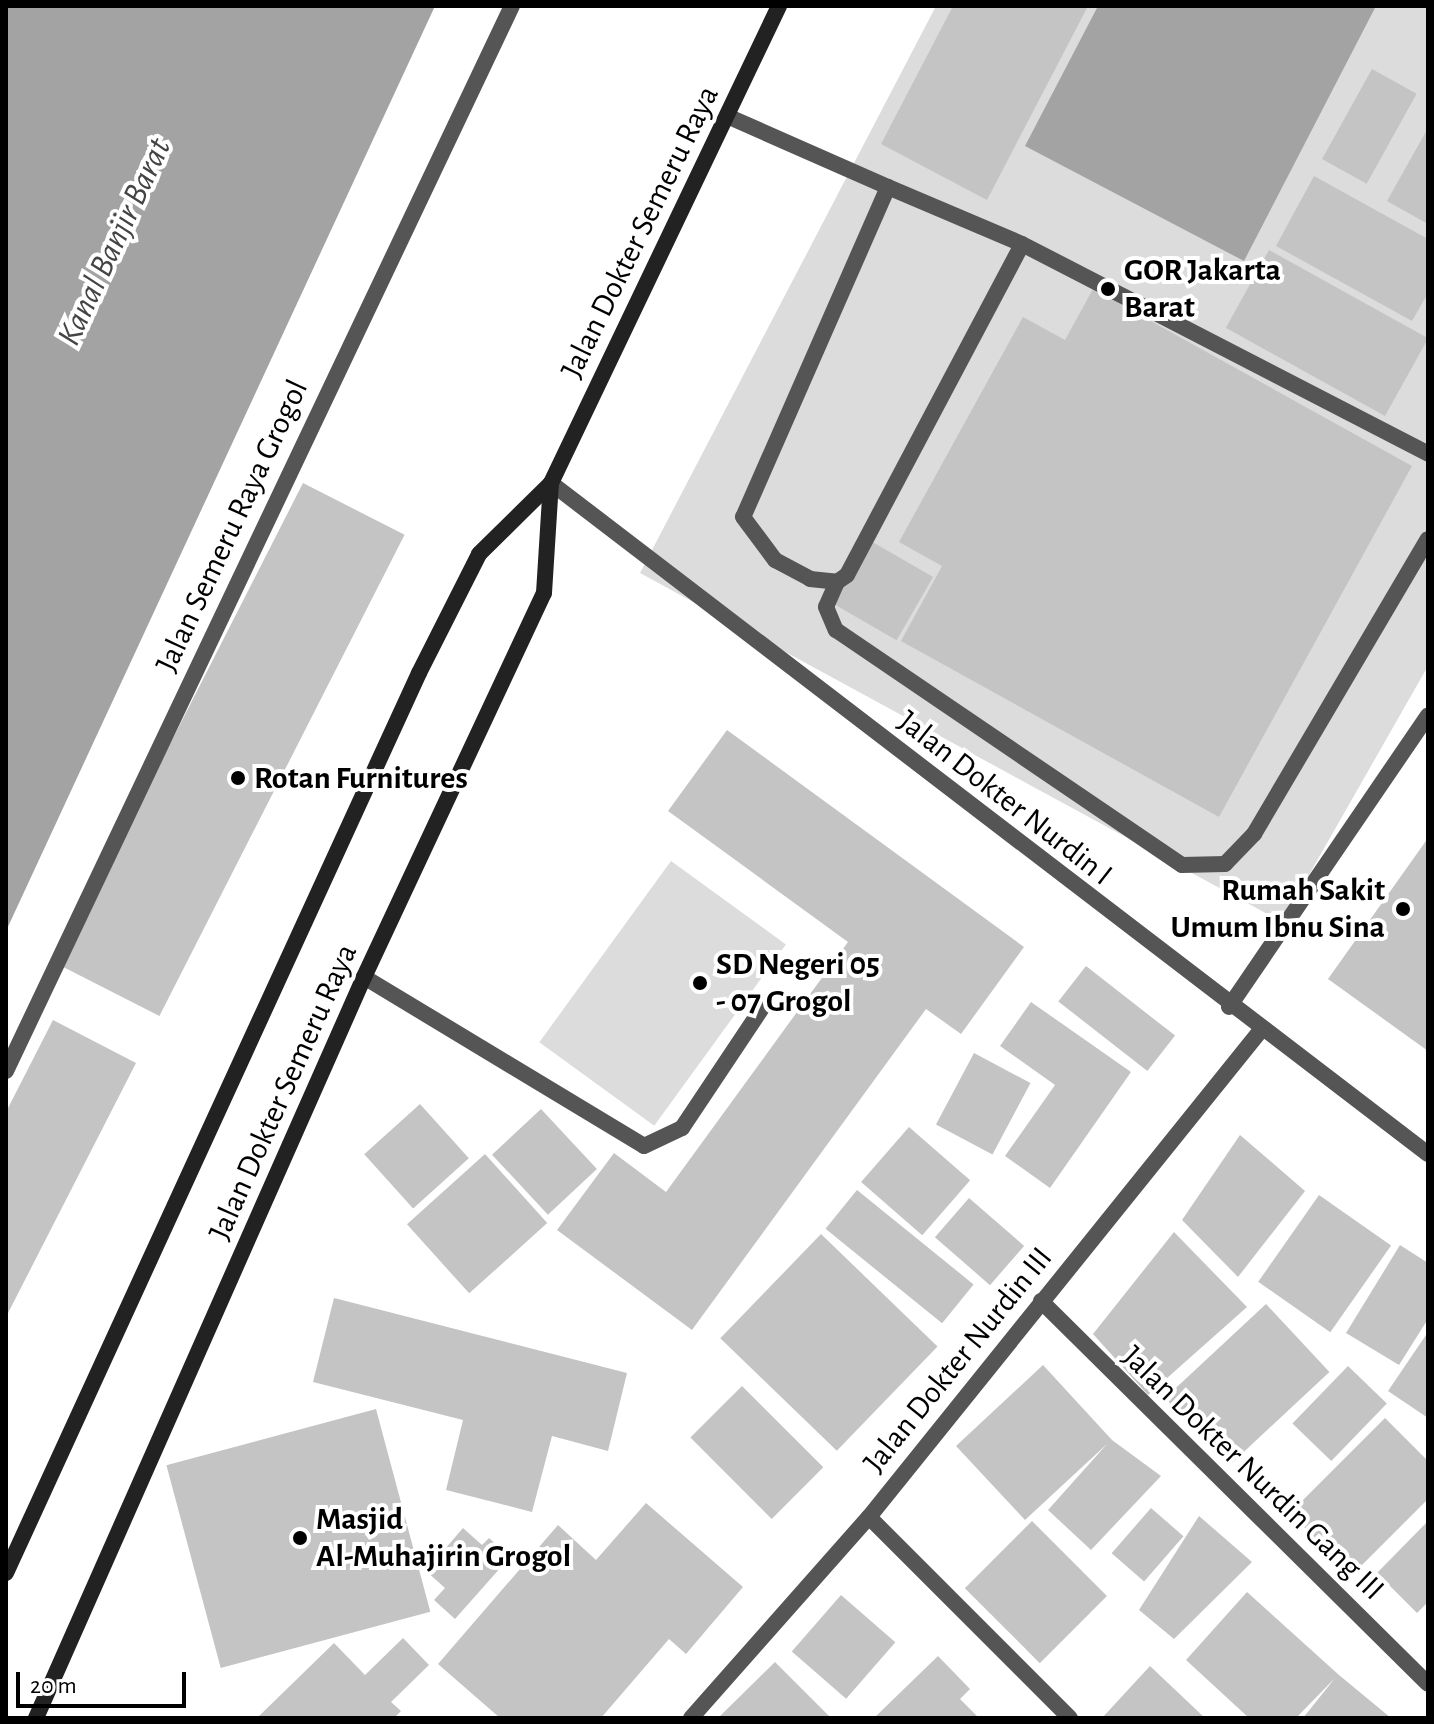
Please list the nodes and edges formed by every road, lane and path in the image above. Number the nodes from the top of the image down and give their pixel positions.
1 (512, 6) edge
2 (779, 6) edge
3 (727, 116) junction
4 (888, 187) junction
5 (1022, 244) junction
6 (1428, 454) edge
7 (551, 483) junction
8 (1428, 539) edge
9 (837, 582) junction
10 (1428, 715) edge
11 (364, 977) junction
12 (766, 1002) dead end
13 (1229, 1007) junction
14 (1261, 1030) junction
15 (6, 1071) edge
16 (1428, 1154) edge
17 (1041, 1301) junction
18 (869, 1517) junction
19 (6, 1573) edge
20 (1428, 1684) edge
21 (36, 1718) edge
22 (691, 1718) edge
23 (1070, 1718) edge

1 - 15 street, Jalan Semeru Raya Grogol
2 - 3 street, Jalan Dokter Semeru Raya
3 - 4 street
3 - 7 street, Jalan Dokter Semeru Raya
4 - 5 street
4 - 9 street
5 - 6 street
5 - 9 street
7 - 11 street, Jalan Dokter Semeru Raya
7 - 13 street, Jalan Dokter Nurdin I
7 - 19 street, Jalan Dokter Semeru Raya
8 - 9 street
10 - 13 street
11 - 12 street
11 - 21 street, Jalan Dokter Semeru Raya
13 - 14 street, Jalan Dokter Nurdin I
14 - 16 street, Jalan Dokter Nurdin I
14 - 17 street, Jalan Dokter Nurdin III
17 - 18 street, Jalan Dokter Nurdin III
17 - 20 street, Jalan Dokter Nurdin Gang III
18 - 22 street, Jalan Dokter Nurdin III
18 - 23 street

